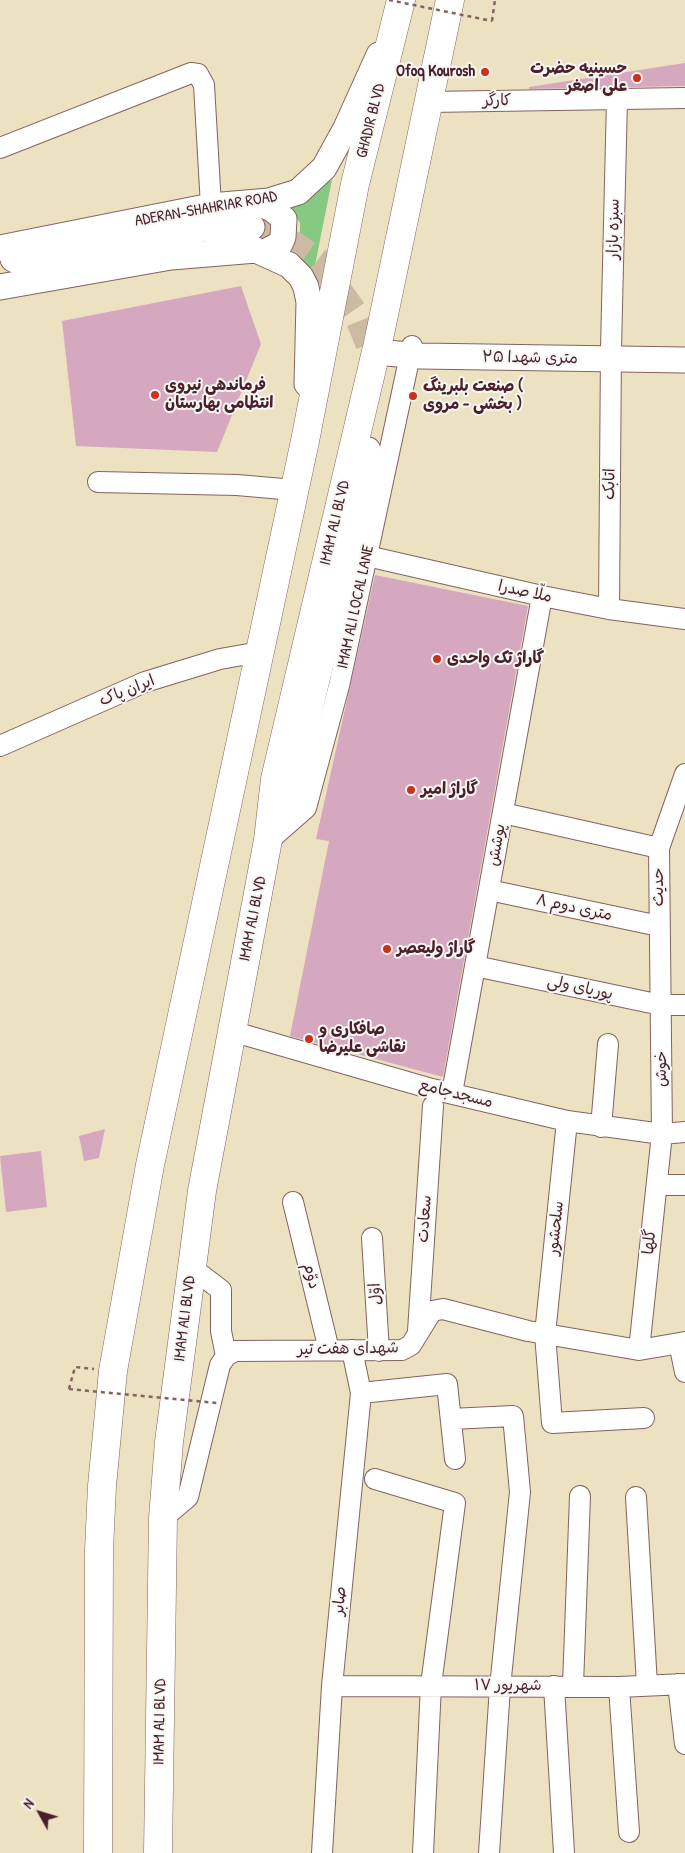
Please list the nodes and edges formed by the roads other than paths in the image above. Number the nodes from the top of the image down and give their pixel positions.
1 (450, 0) edge
2 (396, 5) edge
3 (685, 98) edge
4 (618, 99) junction
5 (429, 102) junction
6 (0, 148) edge
7 (257, 202) junction
8 (211, 206) junction
9 (252, 226) tunnel mouth
10 (0, 248) edge
11 (263, 253) junction
12 (0, 254) edge
13 (0, 287) edge
14 (685, 346) edge
15 (377, 348) junction
16 (412, 351) junction
17 (612, 354) junction
18 (685, 360) edge
19 (305, 441) junction
20 (368, 450) dead end
21 (98, 482) dead end
22 (294, 490) junction
23 (366, 556) junction
24 (542, 596) junction
25 (609, 609) junction
26 (685, 619) edge
27 (260, 652) junction
28 (0, 746) edge
29 (685, 774) edge
30 (503, 813) junction
31 (268, 840) junction
32 (659, 848) junction
33 (489, 890) junction
34 (659, 926) junction
35 (475, 966) junction
36 (661, 1005) junction
37 (685, 1005) edge
38 (232, 1031) junction
39 (608, 1044) dead end
40 (452, 1093) junction
41 (433, 1106) dead end
42 (567, 1121) junction
43 (601, 1127) junction
44 (685, 1132) edge
45 (662, 1134) junction
46 (657, 1185) junction
47 (685, 1185) edge
48 (293, 1202) dead end
49 (372, 1238) dead end
50 (192, 1268) junction
51 (418, 1332) junction
52 (545, 1334) junction
53 (682, 1342) edge
54 (329, 1350) junction
55 (352, 1350) junction
56 (639, 1350) junction
57 (379, 1351) junction
58 (226, 1356) junction
59 (685, 1372) edge
60 (361, 1394) junction
61 (644, 1418) dead end
62 (451, 1419) junction
63 (455, 1459) dead end
64 (375, 1479) dead end
65 (580, 1496) dead end
66 (636, 1497) dead end
67 (164, 1518) junction
68 (161, 1631) junction
69 (682, 1684) edge
70 (647, 1685) junction
71 (332, 1686) junction
72 (432, 1686) junction
73 (564, 1686) junction
74 (500, 1687) junction
75 (619, 1687) junction
76 (685, 1744) edge
77 (628, 1832) dead end
78 (99, 1849) edge
79 (143, 1853) edge
80 (158, 1853) edge
81 (322, 1853) edge
82 (423, 1853) edge
83 (489, 1853) edge
84 (564, 1853) edge

1 - 5 highway, IMAM ALI BLVD
2 - 7 main road, ADERAN-SHAHRIAR ROAD
2 - 19 highway, GHADIR BLVD
3 - 4 street, کارگر
4 - 5 street, کارگر
4 - 17 street, سبزه بازار
5 - 15 highway, IMAM ALI BLVD
6 - 8 street
7 - 8 main road, ADERAN-SHAHRIAR ROAD
7 - 11 main road
8 - 10 main road, ADERAN-SHAHRIAR ROAD
9 - 12 main road
11 - 13 main road
11 - 19 main road
14 - 17 main road, ۲۵ متری شهدا
15 - 16 main road, ۲۵ متری شهدا
15 - 31 highway, IMAM ALI BLVD
16 - 17 main road, ۲۵ متری شهدا
16 - 23 street, IMAM ALI LOCAL LANE
17 - 18 main road, ۲۵ متری شهدا
17 - 25 street, اتابک
19 - 22 highway
20 - 31 main road
21 - 22 street
22 - 27 highway
23 - 24 street, ملّا صدرا
23 - 31 street, IMAM ALI LOCAL LANE
24 - 25 street, ملّا صدرا
24 - 30 street, پوشش
25 - 26 street, ملّا صدرا
27 - 28 street, ایران پاک
27 - 78 highway
29 - 32 street, حدیث
30 - 32 street
30 - 33 street, پوشش
31 - 38 highway, IMAM ALI BLVD
32 - 34 street, حدیث
33 - 34 street, ۸ متری دوم
33 - 35 street, پوشش
34 - 36 street, حدیث
35 - 36 street, پوریای ولی
35 - 40 street, پوشش
36 - 37 street, پوریای ولی
36 - 45 street, خوش
38 - 40 street, مسجدجامع
38 - 50 highway, IMAM ALI BLVD
39 - 43 street
40 - 42 street, مسجدجامع
41 - 51 street, سعادت
42 - 43 street, مسجدجامع
42 - 52 street, سلحشور
43 - 45 street, مسجدجامع
44 - 45 street, مسجدجامع
45 - 46 street, گلها
46 - 47 street
46 - 56 street, گلها
48 - 54 street, دوّم
49 - 57 street, اوّل
50 - 58 street
50 - 67 highway, IMAM ALI BLVD
51 - 52 street, شهدای هفت تیر
51 - 57 street, شهدای هفت تیر
52 - 56 street, شهدای هفت تیر
52 - 61 street, سلحشور
53 - 56 street, شهدای هفت تیر
53 - 59 street
54 - 55 street, شهدای هفت تیر
54 - 58 street, شهدای هفت تیر
55 - 57 street, شهدای هفت تیر
55 - 60 street, صابر
58 - 67 street
60 - 62 street
60 - 71 street, صابر
62 - 63 street
62 - 74 street
64 - 72 street
65 - 73 street
66 - 70 street
67 - 68 highway, IMAM ALI BLVD
68 - 79 highway
68 - 80 highway, IMAM ALI BLVD
69 - 70 street, ۱۷ شهریور
69 - 76 street
70 - 75 street, ۱۷ شهریور
71 - 72 street, ۱۷ شهریور
71 - 81 street, صابر
72 - 74 street, ۱۷ شهریور
72 - 82 street
73 - 74 street, ۱۷ شهریور
73 - 75 street, ۱۷ شهریور
73 - 84 street
74 - 83 street
75 - 77 street

